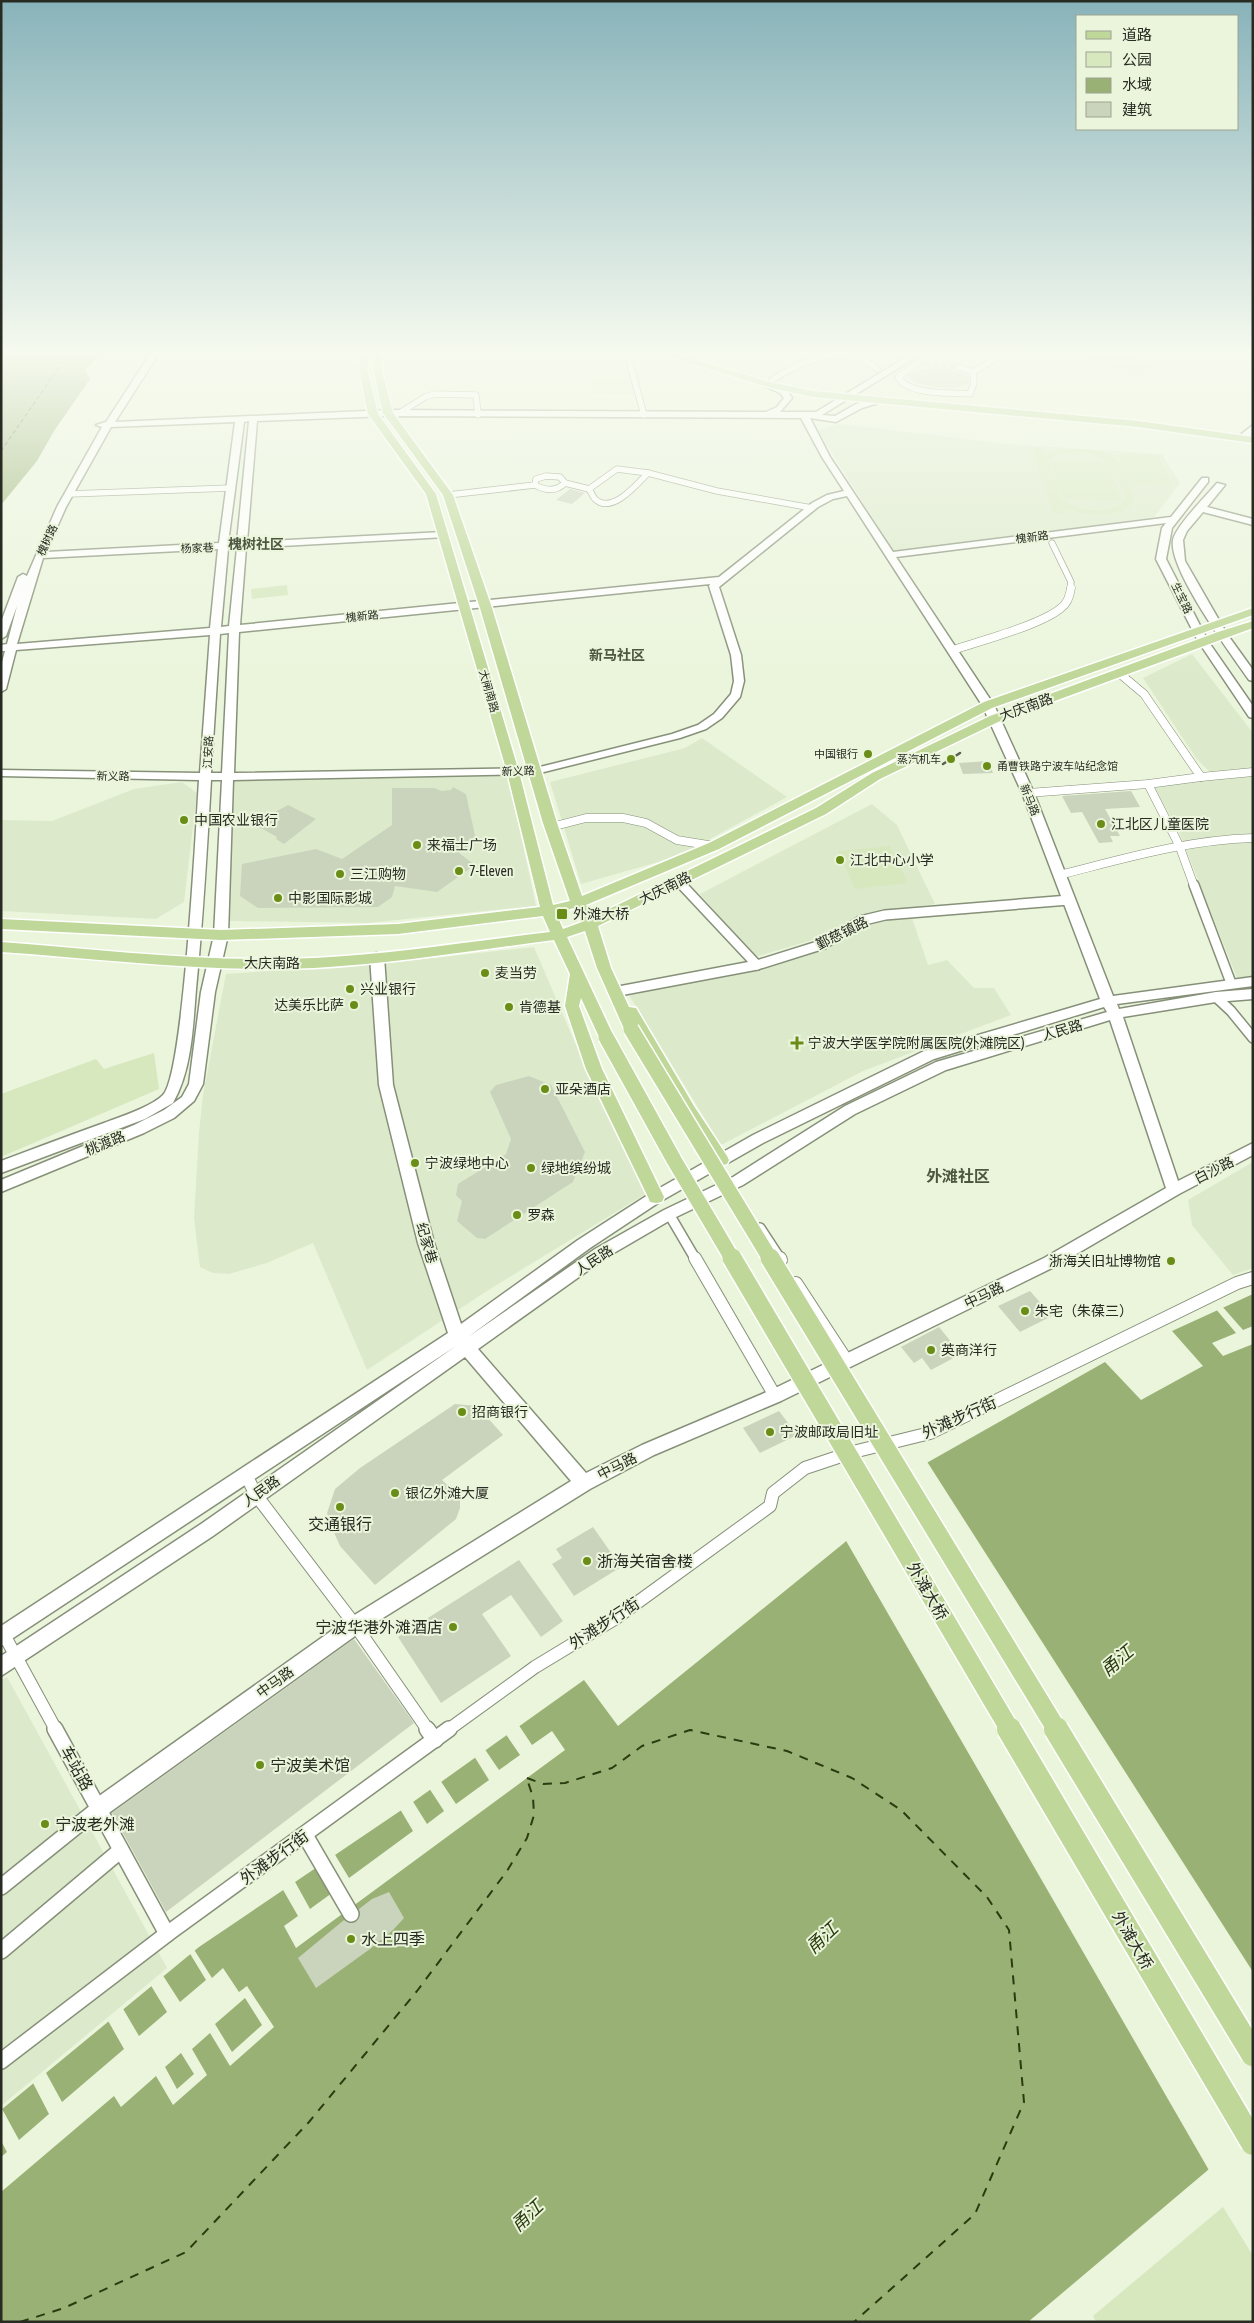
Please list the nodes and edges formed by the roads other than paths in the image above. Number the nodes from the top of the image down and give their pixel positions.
1 (84, 461) edge
2 (86, 461) edge
3 (234, 461) edge
4 (249, 461) edge
5 (408, 461) edge
6 (426, 461) edge
7 (829, 461) edge
8 (648, 474) junction
9 (1205, 480) dead end
10 (565, 483) junction
11 (535, 485) junction
12 (1220, 485) dead end
13 (231, 488) junction
14 (589, 489) junction
15 (850, 493) junction
16 (69, 494) junction
17 (448, 494) junction
18 (812, 508) junction
19 (1200, 508) junction
20 (1174, 519) junction
21 (1253, 522) edge
22 (1167, 528) junction
23 (443, 535) junction
24 (1052, 543) junction
25 (240, 546) junction
26 (223, 547) junction
27 (40, 555) junction
28 (892, 558) junction
29 (718, 583) junction
30 (486, 606) junction
31 (465, 608) junction
32 (1253, 611) edge
33 (1253, 624) edge
34 (1220, 628) junction
35 (235, 630) junction
36 (215, 632) junction
37 (1, 636) edge
38 (1200, 636) junction
39 (6, 650) edge
40 (953, 650) junction
41 (1119, 673) junction
42 (1253, 678) edge
43 (1, 689) edge
44 (988, 705) junction
45 (1253, 714) edge
46 (994, 719) junction
47 (536, 771) junction
48 (513, 772) junction
49 (1253, 772) edge
50 (1, 773) edge
51 (206, 777) junction
52 (228, 777) junction
53 (1201, 777) junction
54 (1148, 784) junction
55 (1028, 794) junction
56 (551, 827) junction
57 (1253, 838) edge
58 (1179, 845) junction
59 (714, 846) junction
60 (1059, 875) junction
61 (679, 881) junction
62 (1069, 900) junction
63 (578, 903) junction
64 (548, 911) junction
65 (1, 924) edge
66 (590, 924) junction
67 (195, 934) junction
68 (221, 935) junction
69 (560, 935) junction
70 (1, 948) edge
71 (377, 957) junction
72 (191, 961) junction
73 (216, 963) junction
74 (757, 965) junction
75 (604, 968) junction
76 (578, 972) junction
77 (1253, 981) edge
78 (1231, 983) junction
79 (619, 992) junction
80 (1253, 994) edge
81 (1216, 997) junction
82 (1112, 1008) junction
83 (606, 1037) joint
84 (1253, 1038) edge
85 (176, 1084) joint
86 (196, 1084) joint
87 (1253, 1148) edge
88 (721, 1160) junction
89 (1, 1167) edge
90 (731, 1184) junction
91 (1, 1186) edge
92 (1174, 1190) junction
93 (656, 1197) junction
94 (669, 1214) junction
95 (1253, 1278) edge
96 (462, 1342) junction
97 (847, 1361) junction
98 (775, 1396) junction
99 (246, 1476) junction
100 (584, 1483) junction
101 (256, 1495) junction
102 (355, 1625) junction
103 (2, 1634) edge
104 (17, 1658) junction
105 (1, 1667) edge
106 (435, 1740) junction
107 (99, 1808) junction
108 (306, 1835) junction
109 (122, 1850) junction
110 (1, 1887) edge
111 (351, 1914) dead end
112 (167, 1934) junction
113 (1, 1951) edge
114 (1253, 2054) edge
115 (1, 2062) edge
116 (1253, 2143) edge

1 - 37 street, 槐树路
2 - 16 street, 槐树路
3 - 13 street, 江安路
4 - 25 street, 江安路
5 - 23 main road, 大闸南路
6 - 17 main road, 大闸南路
7 - 15 street, 新马路
8 - 14 street
8 - 14 street
8 - 18 street
9 - 20 street, 生宝路
10 - 11 street
10 - 11 street
10 - 14 street
11 - 17 street
12 - 19 street, 生宝路
13 - 16 street
13 - 26 street, 江安路
15 - 18 street
15 - 28 street, 新马路
16 - 27 street, 槐树路
17 - 30 main road, 大闸南路
18 - 29 street
19 - 21 street
19 - 34 street, 生宝路
20 - 22 street, 生宝路
20 - 28 street, 槐新路
22 - 24 street, 槐新路
22 - 38 street, 生宝路
23 - 25 street, 杨家巷
23 - 31 main road, 大闸南路
24 - 28 street, 槐新路
24 - 40 street
25 - 26 street, 杨家巷
25 - 35 street, 江安路
26 - 27 street, 杨家巷
26 - 36 street, 江安路
27 - 39 street, 槐树路
28 - 40 street, 新马路
29 - 30 street, 槐新路
29 - 47 street, 新义路
30 - 31 street, 槐新路
30 - 47 main road, 大闸南路
31 - 35 street, 槐新路
31 - 48 main road, 大闸南路
32 - 34 main road, 大庆南路
33 - 34 main road, 大庆南路
34 - 38 main road, 大庆南路
34 - 42 street, 生宝路
35 - 36 street, 槐新路
35 - 52 street, 江安路
36 - 39 street, 槐新路
36 - 51 street, 江安路
38 - 41 main road, 大庆南路
38 - 44 main road, 大庆南路
38 - 45 street, 生宝路
39 - 43 street, 槐树路
40 - 44 street, 新马路
41 - 46 main road, 大庆南路
41 - 53 street
44 - 46 street, 新马路
44 - 59 main road, 大庆南路
46 - 55 street, 新马路
46 - 61 main road, 大庆南路
47 - 48 street, 新义路
47 - 56 main road, 大闸南路
48 - 52 street, 新义路
48 - 64 main road, 大闸南路
49 - 53 street
50 - 51 street, 新义路
51 - 52 street, 新义路
51 - 67 street, 江安路
52 - 68 street, 江安路
53 - 54 street
54 - 55 street
54 - 58 street
55 - 60 street, 新马路
56 - 59 street
56 - 63 main road, 大闸南路
57 - 58 street
58 - 60 street
58 - 78 street
59 - 63 main road, 大庆南路
60 - 62 street, 新马路
61 - 66 main road, 大庆南路
61 - 74 street
62 - 74 street, 鄞慈镇路
62 - 82 street, 新马路
63 - 64 main road, 大庆南路
63 - 66 main road, 大闸南路
64 - 68 main road, 大庆南路
64 - 69 main road, 大闸南路
65 - 67 main road, 大庆南路
66 - 69 main road, 大庆南路
66 - 75 main road, 大闸南路
67 - 68 main road, 大庆南路
67 - 72 street, 江安路
68 - 73 street, 江安路
69 - 71 main road, 大庆南路
69 - 76 main road, 大闸南路
70 - 72 main road, 大庆南路
71 - 73 main road, 大庆南路
71 - 96 street, 纪家巷
72 - 73 main road, 大庆南路
72 - 85 street, 江安路
73 - 86 street, 江安路
74 - 79 street, 鄞慈镇路
75 - 79 main road
75 - 114 main road, 大闸南路, bridge
76 - 83 main road, 大闸南路
76 - 93 main road
77 - 78 street, 人民路
78 - 82 street, 人民路
79 - 88 main road
80 - 81 street, 人民路
81 - 82 street, 人民路
81 - 84 street
82 - 88 street, 人民路
82 - 90 street, 人民路
82 - 92 street, 新马路
83 - 116 main road, 外滩大桥, bridge
85 - 89 street, 桃渡路
86 - 91 street, 桃渡路
87 - 92 street, 白沙路
88 - 93 street, 人民路
90 - 94 street, 人民路
90 - 97 street
92 - 97 street, 中马路
93 - 96 street, 人民路
94 - 96 street, 人民路
94 - 98 street
95 - 106 street, 外滩步行街
96 - 99 street, 人民路
96 - 100 street, 纪家巷
96 - 101 street, 人民路
97 - 98 street, 中马路
98 - 100 street, 中马路
99 - 101 street
99 - 103 street, 人民路
100 - 102 street, 中马路
101 - 102 street
101 - 104 street, 人民路
102 - 106 street
102 - 107 street, 中马路
103 - 104 street, 车站路
104 - 105 street, 人民路
104 - 107 street, 车站路
106 - 108 street, 外滩步行街
107 - 109 street, 车站路
107 - 110 street
108 - 111 street
108 - 112 street, 外滩步行街
109 - 112 street, 车站路
109 - 113 street
112 - 115 street, 外滩步行街

